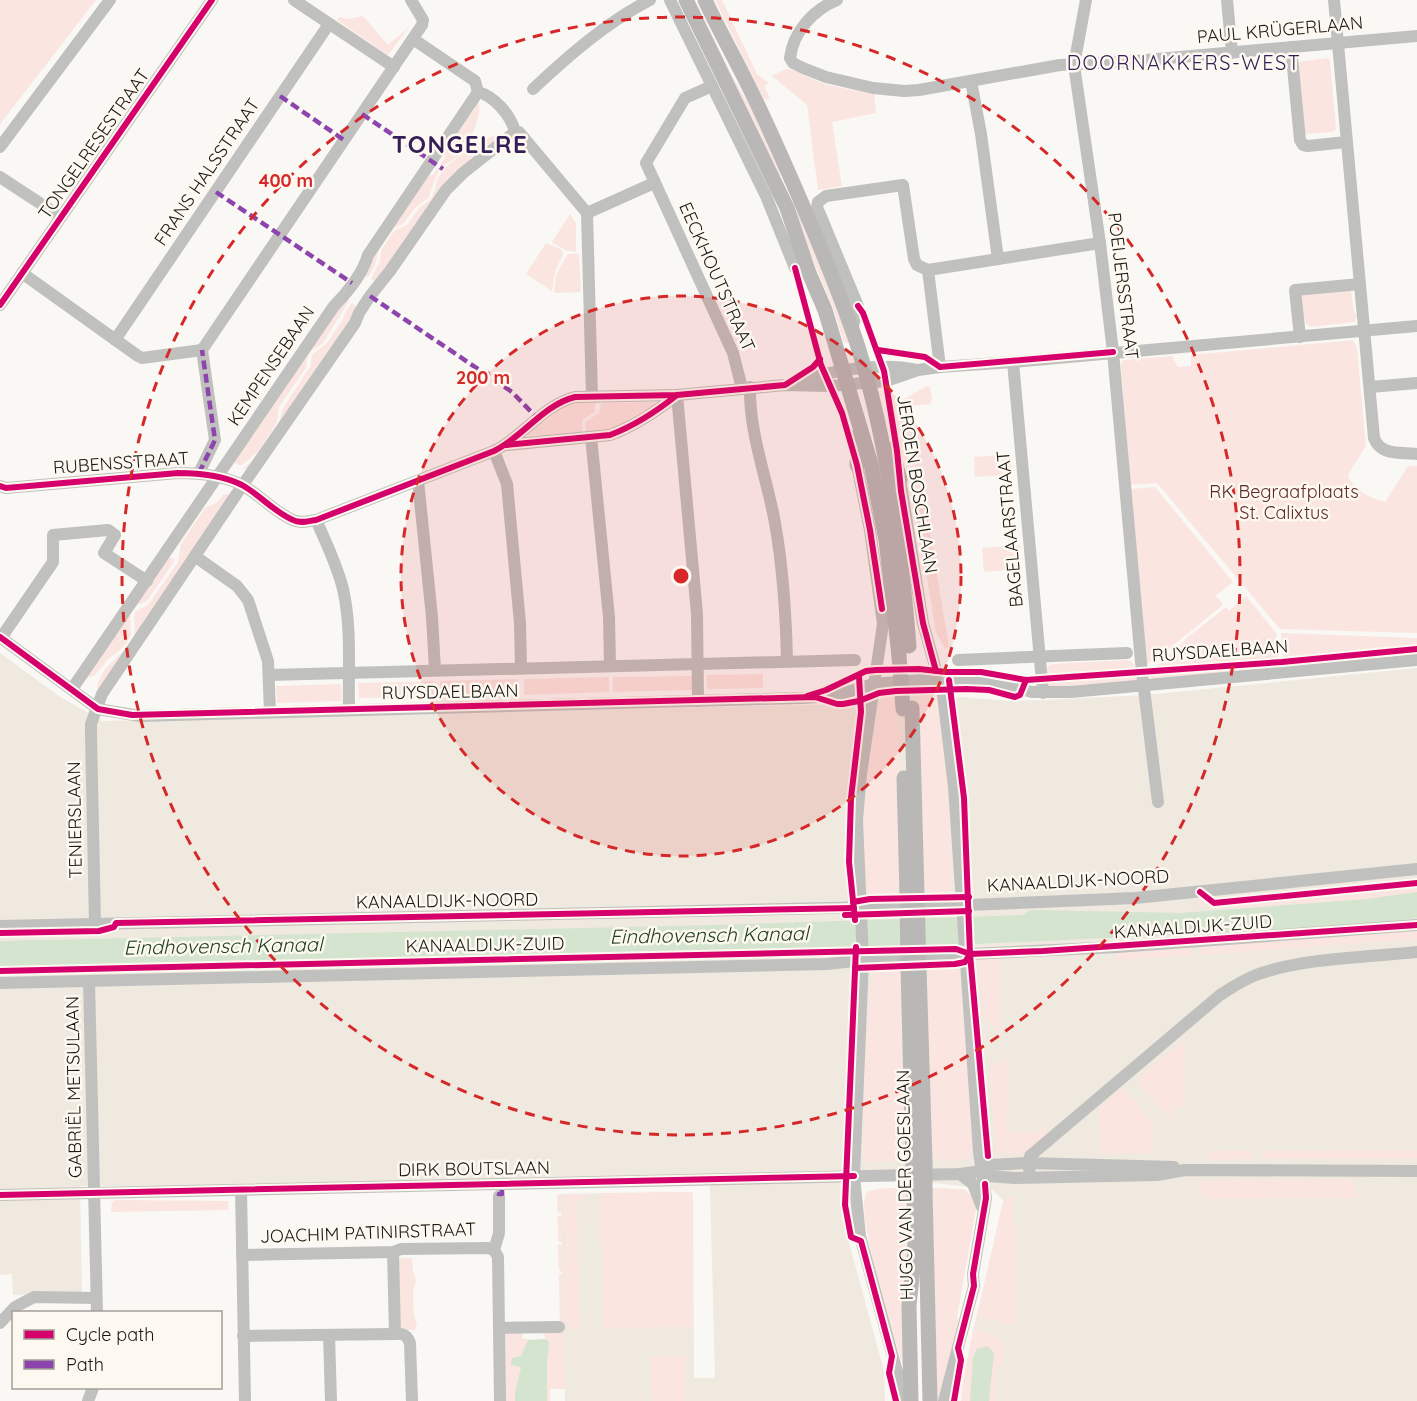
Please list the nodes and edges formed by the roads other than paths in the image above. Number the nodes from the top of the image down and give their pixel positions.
1 (111, 0) edge
2 (212, 0) edge
3 (294, 0) edge
4 (411, 0) edge
5 (650, 0) edge
6 (670, 0) edge
7 (686, 0) edge
8 (837, 0) edge
9 (1086, 0) edge
10 (1227, 0) edge
11 (1334, 0) edge
12 (708, 4) edge
13 (329, 24) junction
14 (1417, 36) edge
15 (413, 39) junction
16 (1338, 43) junction
17 (1291, 47) junction
18 (1232, 52) junction
19 (1074, 65) junction
20 (394, 67) junction
21 (971, 81) junction
22 (712, 86) junction
23 (533, 89) dead end
24 (478, 92) junction
25 (515, 132) junction
26 (1346, 142) junction
27 (0, 147) edge
28 (0, 177) edge
29 (654, 183) junction
30 (587, 213) junction
31 (61, 217) junction
32 (1100, 243) junction
33 (998, 259) junction
34 (928, 270) junction
35 (22, 273) junction
36 (810, 273) junction
37 (1360, 284) junction
38 (0, 305) edge
39 (1417, 326) edge
40 (852, 330) junction
41 (1364, 331) junction
42 (1300, 336) junction
43 (115, 340) junction
44 (202, 350) junction
45 (1113, 352) junction
46 (1013, 362) junction
47 (940, 367) junction
48 (866, 376) junction
49 (846, 377) junction
50 (1417, 383) edge
51 (1370, 387) junction
52 (746, 388) junction
53 (677, 395) junction
54 (592, 396) junction
55 (860, 425) junction
56 (591, 436) junction
57 (880, 437) junction
58 (506, 445) junction
59 (494, 451) junction
60 (1417, 454) edge
61 (857, 465) joint
62 (199, 473) junction
63 (218, 476) junction
64 (900, 479) joint
65 (418, 481) junction
66 (0, 486) edge
67 (242, 486) junction
68 (316, 520) junction
69 (196, 557) junction
70 (147, 580) junction
71 (1, 637) edge
72 (1126, 652) dead end
73 (904, 655) junction
74 (1040, 655) junction
75 (855, 660) dead end
76 (958, 660) dead end
77 (1417, 660) edge
78 (787, 661) junction
79 (698, 664) junction
80 (610, 666) junction
81 (520, 668) junction
82 (435, 670) junction
83 (348, 673) junction
84 (269, 675) junction
85 (939, 680) junction
86 (873, 684) junction
87 (1143, 686) junction
88 (72, 689) junction
89 (1043, 693) junction
90 (698, 701) junction
91 (98, 709) junction
92 (349, 710) junction
93 (270, 712) junction
94 (1158, 802) dead end
95 (1417, 869) edge
96 (912, 895) joint
97 (962, 911) junction
98 (862, 914) junction
99 (95, 923) junction
100 (1417, 925) edge
101 (0, 926) edge
102 (964, 950) junction
103 (1417, 952) edge
104 (862, 960) junction
105 (89, 981) junction
106 (0, 983) edge
107 (1028, 1163) junction
108 (1185, 1170) junction
109 (982, 1171) junction
110 (1417, 1171) edge
111 (960, 1174) junction
112 (854, 1176) junction
113 (1029, 1177) junction
114 (240, 1190) junction
115 (919, 1190) junction
116 (94, 1192) junction
117 (0, 1194) edge
118 (499, 1196) dead end
119 (984, 1210) junction
120 (494, 1251) junction
121 (393, 1252) junction
122 (242, 1255) junction
123 (96, 1298) junction
124 (97, 1311) edge
125 (0, 1323) edge
126 (559, 1327) dead end
127 (499, 1328) junction
128 (395, 1334) junction
129 (329, 1335) junction
130 (243, 1336) junction
131 (245, 1401) edge
132 (331, 1401) edge
133 (412, 1401) edge
134 (501, 1401) edge
135 (905, 1401) edge
136 (910, 1401) edge
137 (930, 1401) edge
138 (944, 1401) edge

1 - 27 street
2 - 31 street, TONGELRESESTRAAT
3 - 13 street
4 - 15 street
5 - 23 street
6 - 22 street, JEROEN BOSCHLAAN
7 - 36 main road, JEROEN BOSCHLAAN
8 - 21 street, PAUL KRÜGERLAAN
9 - 19 street, POEIJERSSTRAAT
10 - 18 street
11 - 16 street
12 - 40 main road, JEROEN BOSCHLAAN
13 - 20 street
13 - 43 street, FRANS HALSSTRAAT
14 - 16 street, PAUL KRÜGERLAAN
15 - 20 street
15 - 24 street
16 - 17 street, PAUL KRÜGERLAAN
16 - 26 street
17 - 18 street, PAUL KRÜGERLAAN
17 - 26 street
18 - 19 street, PAUL KRÜGERLAAN
19 - 21 street, PAUL KRÜGERLAAN
19 - 32 street, POEIJERSSTRAAT
20 - 44 street
21 - 33 street
22 - 29 street, EECKHOUTSTRAAT
22 - 36 street, JEROEN BOSCHLAAN
24 - 25 street
24 - 63 street, KEMPENSEBAAN
25 - 30 street
25 - 67 street
26 - 37 street
28 - 31 street
29 - 30 street
29 - 52 street, EECKHOUTSTRAAT
30 - 54 street
31 - 35 street, TONGELRESESTRAAT
32 - 33 street
32 - 45 street, POEIJERSSTRAAT
33 - 34 street
34 - 40 street, JEROEN BOSCHLAAN
34 - 47 street
35 - 38 street, TONGELRESESTRAAT
35 - 43 street
36 - 49 main road, JEROEN BOSCHLAAN
37 - 41 street
37 - 42 street
39 - 41 street
40 - 48 main road, JEROEN BOSCHLAAN
41 - 42 street
41 - 51 street
42 - 45 street
43 - 44 street
44 - 62 street
45 - 46 street
45 - 87 street, POEIJERSSTRAAT
46 - 47 street
46 - 74 street, BAGELAARSTRAAT
47 - 48 street
48 - 49 street
48 - 57 main road, JEROEN BOSCHLAAN
49 - 52 street
49 - 55 main road, JEROEN BOSCHLAAN
50 - 51 street
51 - 60 street
52 - 53 street
52 - 78 street, EECKHOUTSTRAAT
53 - 54 street
53 - 56 street
53 - 79 street
54 - 58 street
55 - 61 main road
55 - 73 main road, JEROEN BOSCHLAAN
56 - 58 street
56 - 80 street
57 - 64 main road
57 - 73 main road, JEROEN BOSCHLAAN
58 - 59 street
59 - 65 street
59 - 81 street
61 - 86 street
62 - 63 street, RUBENSSTRAAT
62 - 66 street, RUBENSSTRAAT
63 - 67 street, RUBENSSTRAAT
63 - 70 street, KEMPENSEBAAN
64 - 85 street, JEROEN BOSCHLAAN
65 - 68 street
65 - 82 street
67 - 68 street, RUBENSSTRAAT
67 - 69 street
68 - 83 street
69 - 84 street
69 - 91 street
70 - 71 street
70 - 88 street, KEMPENSEBAAN
71 - 88 street
72 - 74 street
73 - 96 main road, JEROEN BOSCHLAAN, bridge
74 - 76 street
74 - 89 street, BAGELAARSTRAAT
75 - 78 street, RUYSDAELBAAN
77 - 87 street, RUYSDAELBAAN
78 - 79 street, RUYSDAELBAAN
79 - 80 street, RUYSDAELBAAN
79 - 90 street
80 - 81 street, RUYSDAELBAAN
81 - 82 street, RUYSDAELBAAN
82 - 83 street, RUYSDAELBAAN
83 - 84 street, RUYSDAELBAAN
83 - 92 street
84 - 93 street
85 - 86 street, RUYSDAELBAAN
85 - 89 street, RUYSDAELBAAN
85 - 97 street, JEROEN BOSCHLAAN
86 - 90 street, RUYSDAELBAAN
86 - 98 street
87 - 89 street, RUYSDAELBAAN
87 - 94 street, POEIJERSSTRAAT
88 - 91 street
90 - 92 street, RUYSDAELBAAN
91 - 93 street, RUYSDAELBAAN
91 - 99 street, TENIERSLAAN
92 - 93 street, RUYSDAELBAAN
95 - 97 street, KANAALDIJK-NOORD
96 - 115 main road, HUGO VAN DER GOESLAAN, bridge
97 - 98 street, KANAALDIJK-NOORD
97 - 102 street, JEROEN BOSCHLAAN
98 - 99 street, KANAALDIJK-NOORD
98 - 104 street, HUGO VAN DER GOESLAAN
99 - 101 street, KANAALDIJK-NOORD
100 - 102 street, KANAALDIJK-ZUID
102 - 104 street, KANAALDIJK-ZUID
102 - 109 street
103 - 107 street
104 - 105 street, KANAALDIJK-ZUID
104 - 112 street, HUGO VAN DER GOESLAAN
105 - 106 street, KANAALDIJK-ZUID
105 - 116 street, GABRIËL METSULAAN
107 - 108 street
107 - 109 street
107 - 113 street
108 - 110 street
108 - 113 street
109 - 111 street, DIRK BOUTSLAAN
109 - 113 street
109 - 119 street
111 - 112 street, DIRK BOUTSLAAN
111 - 119 street
112 - 114 street, DIRK BOUTSLAAN
112 - 135 street, HUGO VAN DER GOESLAAN
114 - 116 street, DIRK BOUTSLAAN
114 - 122 street
115 - 136 main road, HUGO VAN DER GOESLAAN
115 - 137 main road, HUGO VAN DER GOESLAAN
116 - 117 street, DIRK BOUTSLAAN
116 - 123 street, GABRIËL METSULAAN
118 - 120 street
119 - 138 street
120 - 121 street, JOACHIM PATINIRSTRAAT
120 - 127 street
121 - 122 street, JOACHIM PATINIRSTRAAT
121 - 128 street
122 - 130 street
123 - 124 street, GABRIËL METSULAAN
123 - 125 street
126 - 127 street
127 - 134 street
128 - 129 street
128 - 133 street
129 - 130 street
129 - 132 street
130 - 131 street

